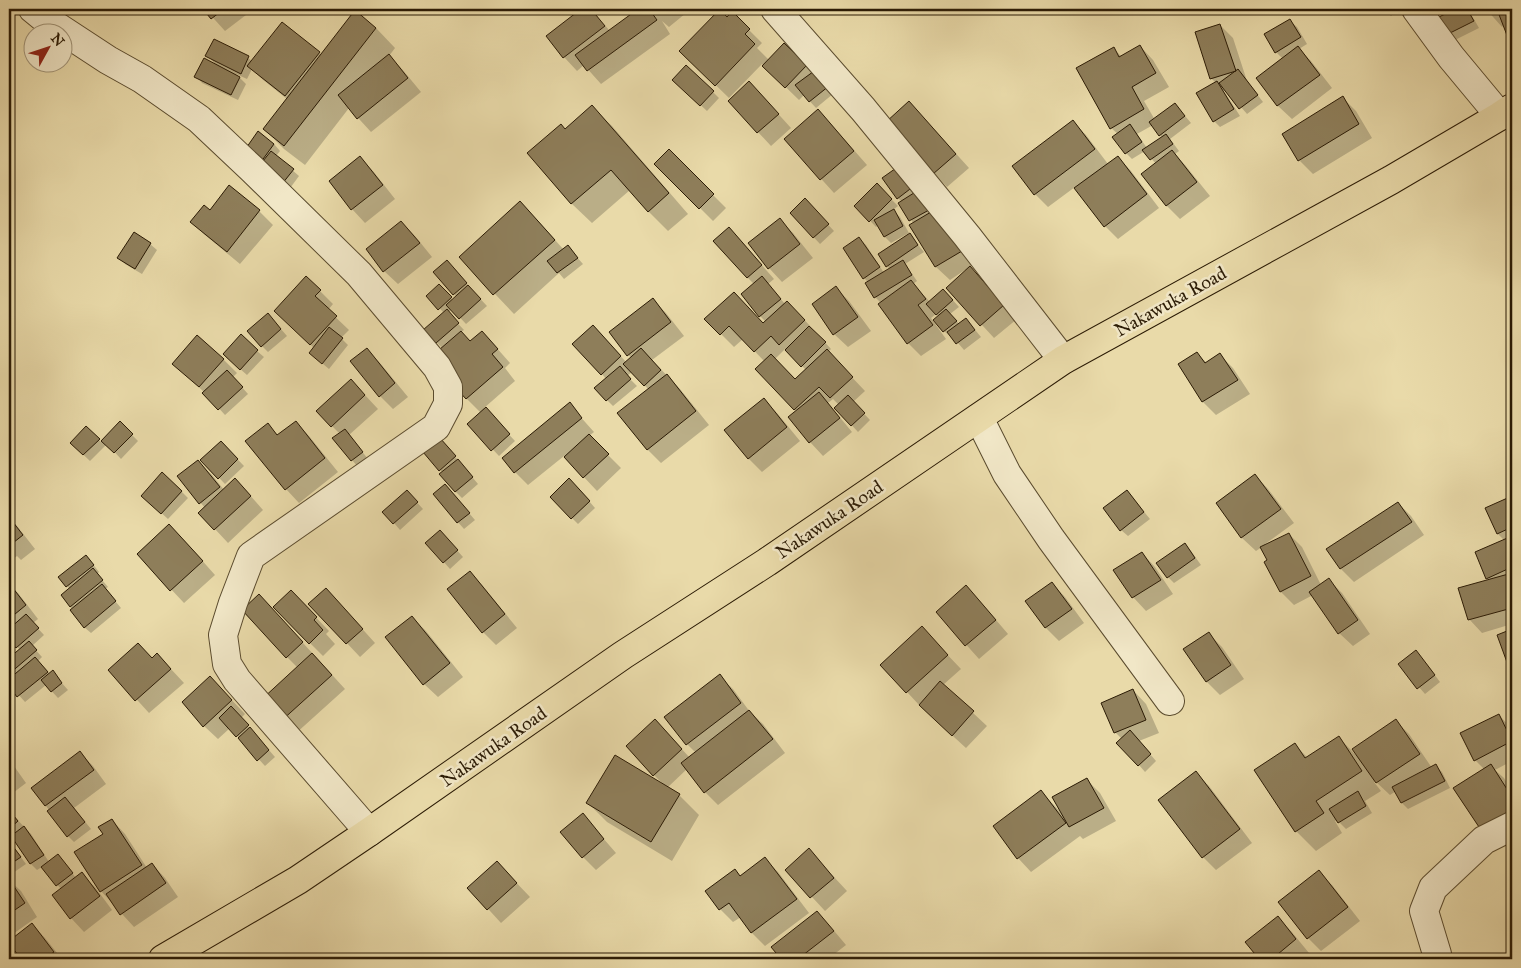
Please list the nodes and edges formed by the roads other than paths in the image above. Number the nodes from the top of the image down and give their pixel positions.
1 (33, 9) edge
2 (774, 9) edge
3 (1416, 9) edge
4 (1506, 112) edge
5 (1063, 360) junction
6 (979, 418) junction
7 (1170, 701) dead end
8 (1512, 826) edge
9 (370, 832) junction
10 (163, 959) edge
11 (1437, 959) edge

1 - 9 street
2 - 5 street
3 - 4 street
4 - 5 main road, Nakawuka Road
5 - 6 main road, Nakawuka Road
6 - 7 street
6 - 9 main road, Nakawuka Road
8 - 11 street
9 - 10 main road, Nakawuka Road

